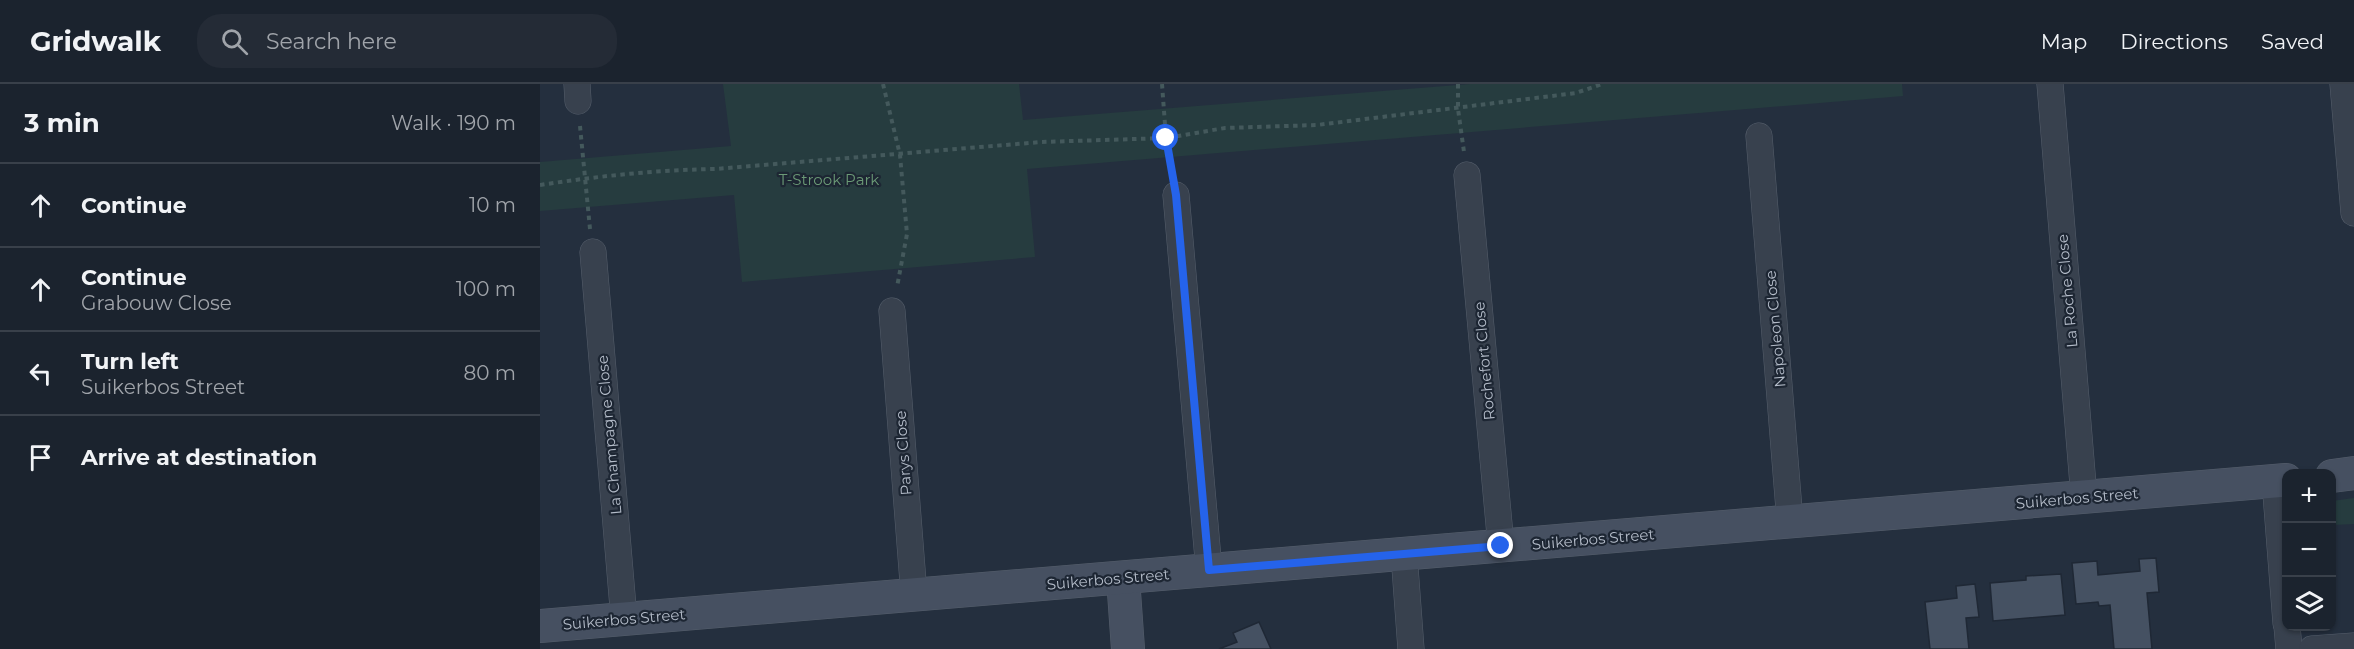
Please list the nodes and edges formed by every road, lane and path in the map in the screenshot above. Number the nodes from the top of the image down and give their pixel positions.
1 (883, 84) edge
2 (1162, 84) edge
3 (1458, 84) edge
4 (1602, 84) edge
5 (2050, 84) edge
6 (2343, 84) edge
7 (577, 92) edge
8 (1458, 109) junction
9 (1759, 136) dead end
10 (1166, 138) junction
11 (900, 155) junction
12 (1467, 175) joint
13 (584, 178) junction
14 (540, 185) edge
15 (1176, 195) joint
16 (2354, 213) edge
17 (593, 252) joint
18 (892, 311) joint
19 (2354, 473) edge
20 (2336, 475) edge
21 (2281, 481) edge
22 (2084, 497) junction
23 (1790, 522) junction
24 (1501, 546) junction
25 (1404, 554) junction
26 (1209, 570) junction
27 (2285, 577) edge
28 (1123, 578) junction
29 (914, 595) junction
30 (624, 619) junction
31 (540, 626) edge
32 (2288, 631) edge
33 (2354, 646) edge
34 (1128, 649) edge
35 (1411, 649) edge
36 (2289, 649) edge
37 (2312, 649) edge

1 - 11 path
2 - 10 path
3 - 8 path
4 - 8 path
5 - 22 street, La Roche Close
6 - 16 street
7 - 13 path
8 - 10 path
8 - 12 path
9 - 23 street, Napoleon Close
10 - 11 path
10 - 15 path
11 - 13 path
11 - 18 path
12 - 24 street, Rochefort Close
13 - 14 path
13 - 17 path
15 - 26 street
17 - 30 street, La Champagne Close
18 - 29 street, Parys Close
19 - 20 street
21 - 22 street, Suikerbos Street
21 - 27 street
22 - 23 street, Suikerbos Street
23 - 24 street, Suikerbos Street
24 - 25 street, Suikerbos Street
25 - 26 street, Suikerbos Street
25 - 35 street
26 - 28 street, Suikerbos Street
28 - 29 street, Suikerbos Street
28 - 34 street
29 - 30 street, Suikerbos Street
30 - 31 street, Suikerbos Street
32 - 36 street
33 - 37 street

